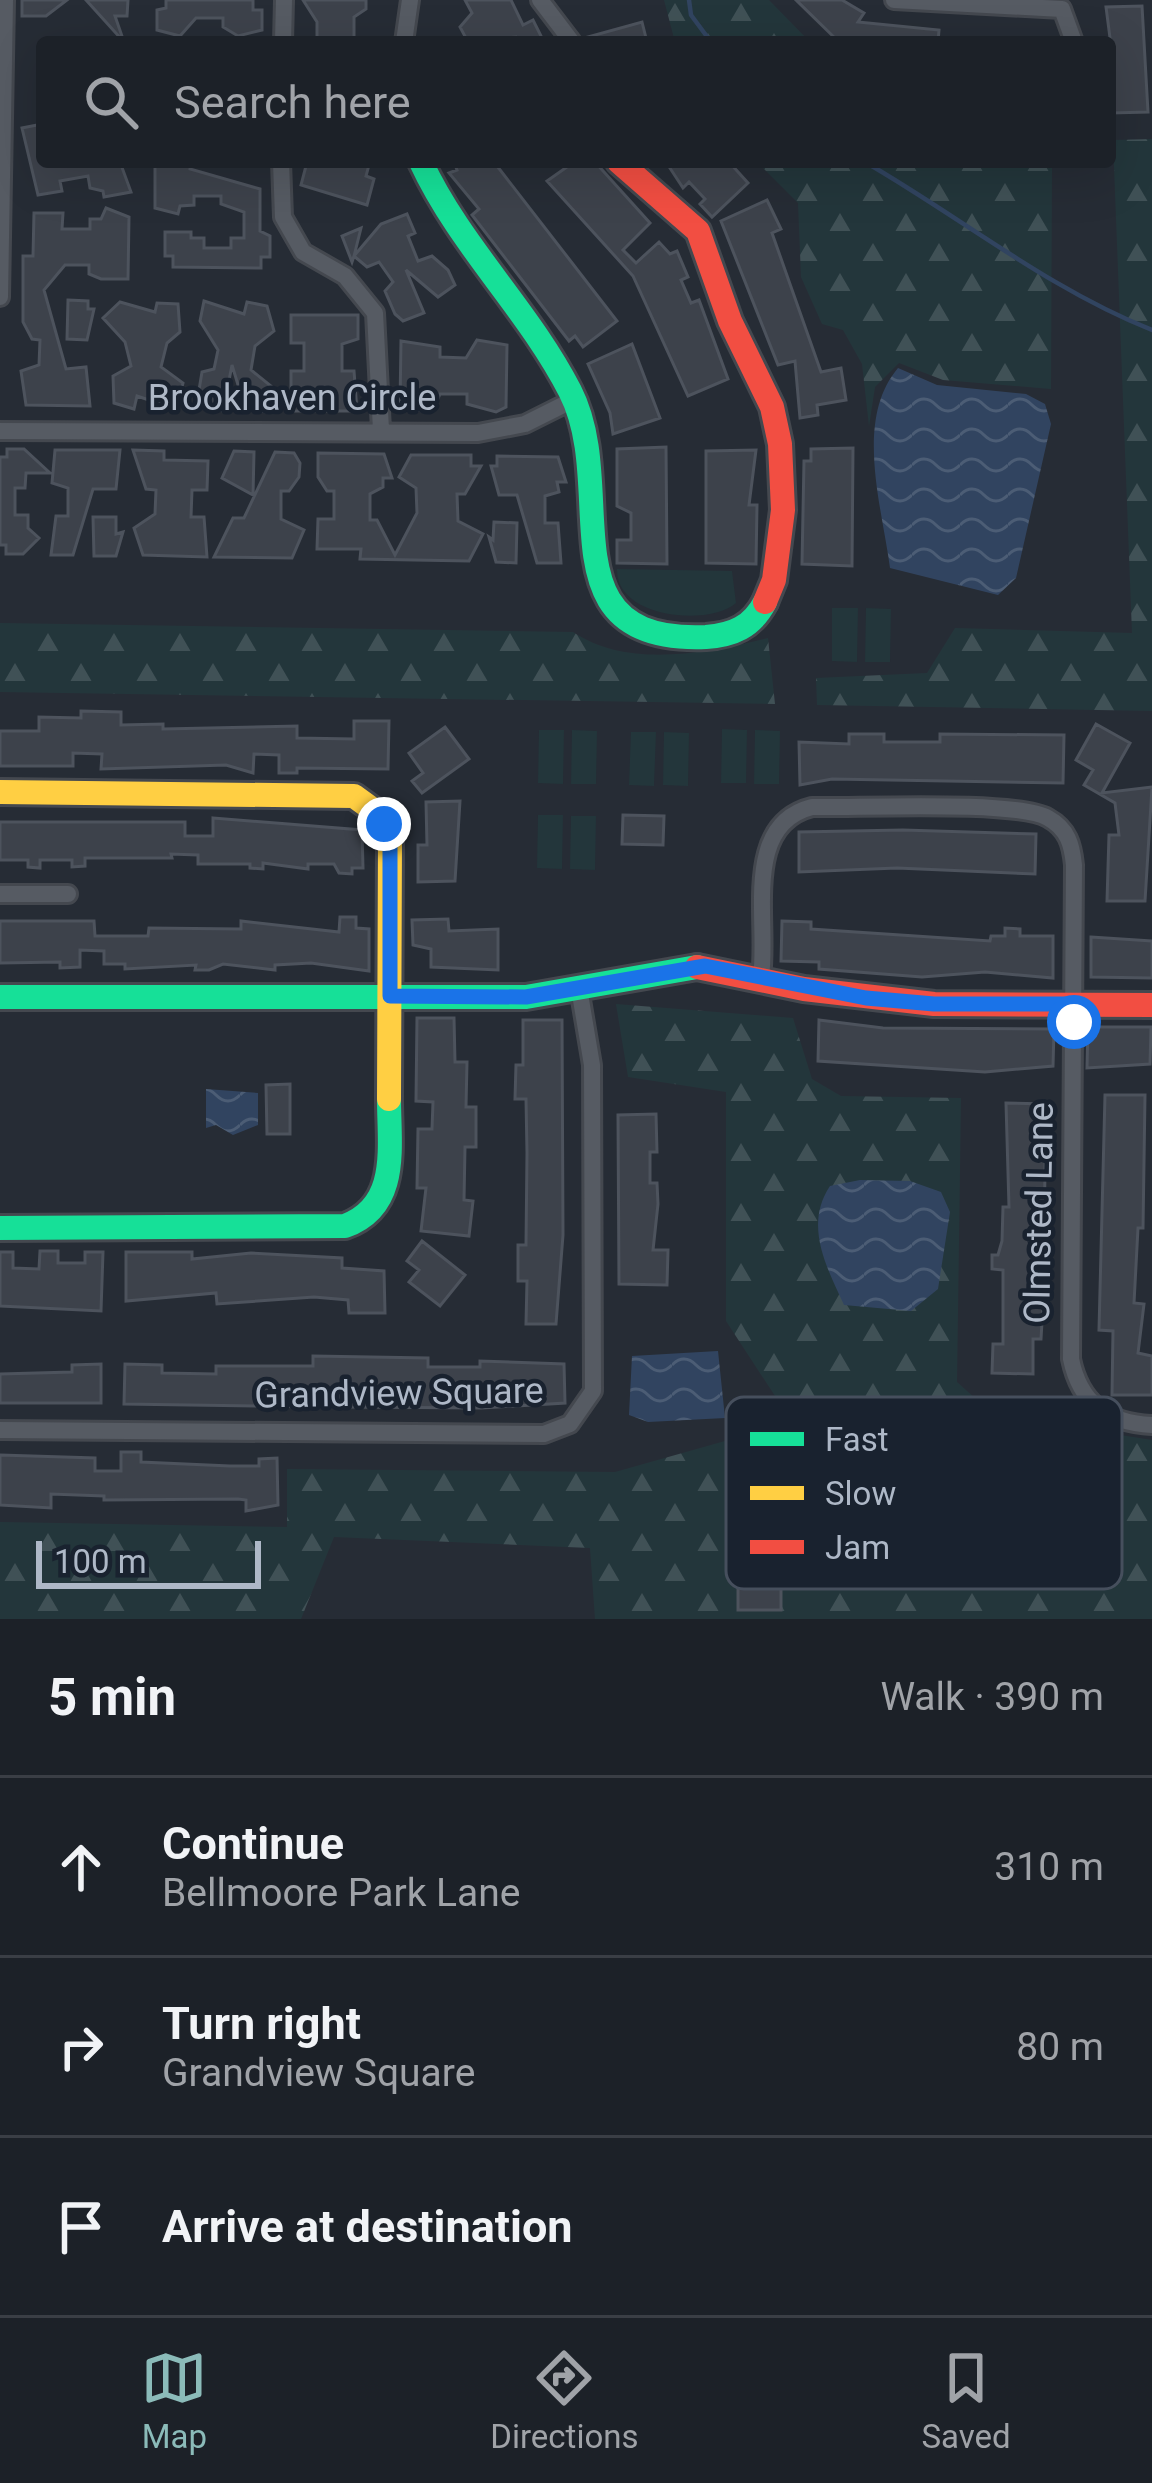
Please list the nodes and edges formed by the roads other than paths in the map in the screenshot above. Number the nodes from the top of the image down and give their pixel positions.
1 (5, 0) edge
2 (284, 0) edge
3 (410, 0) edge
4 (540, 0) edge
5 (894, 0) edge
6 (1062, 5) edge
7 (283, 36) edge
8 (405, 36) edge
9 (567, 36) edge
10 (1072, 36) edge
11 (281, 168) edge
12 (423, 168) edge
13 (627, 168) edge
14 (0, 297) edge
15 (577, 398) junction
16 (381, 430) junction
17 (0, 431) edge
18 (0, 792) edge
19 (0, 894) edge
20 (68, 894) dead end
21 (760, 977) junction
22 (579, 988) junction
23 (390, 996) junction
24 (0, 997) edge
25 (1074, 1004) junction
26 (1152, 1005) edge
27 (0, 1228) edge
28 (1084, 1397) edge
29 (1122, 1420) edge
30 (1152, 1425) edge
31 (0, 1430) edge

1 - 14 street
2 - 7 street
3 - 8 street
4 - 9 street
5 - 6 street
6 - 10 street
11 - 16 street
12 - 15 street
13 - 15 street
15 - 16 street, Brookhaven Circle
16 - 17 street, Brookhaven Circle
18 - 23 street
19 - 20 street
21 - 22 street
21 - 25 street
21 - 25 street, Olmsted Lane
22 - 23 street
22 - 31 street, Grandview Square
23 - 24 street
23 - 27 street
25 - 26 street
25 - 28 street, Olmsted Lane
29 - 30 street, Olmsted Lane

